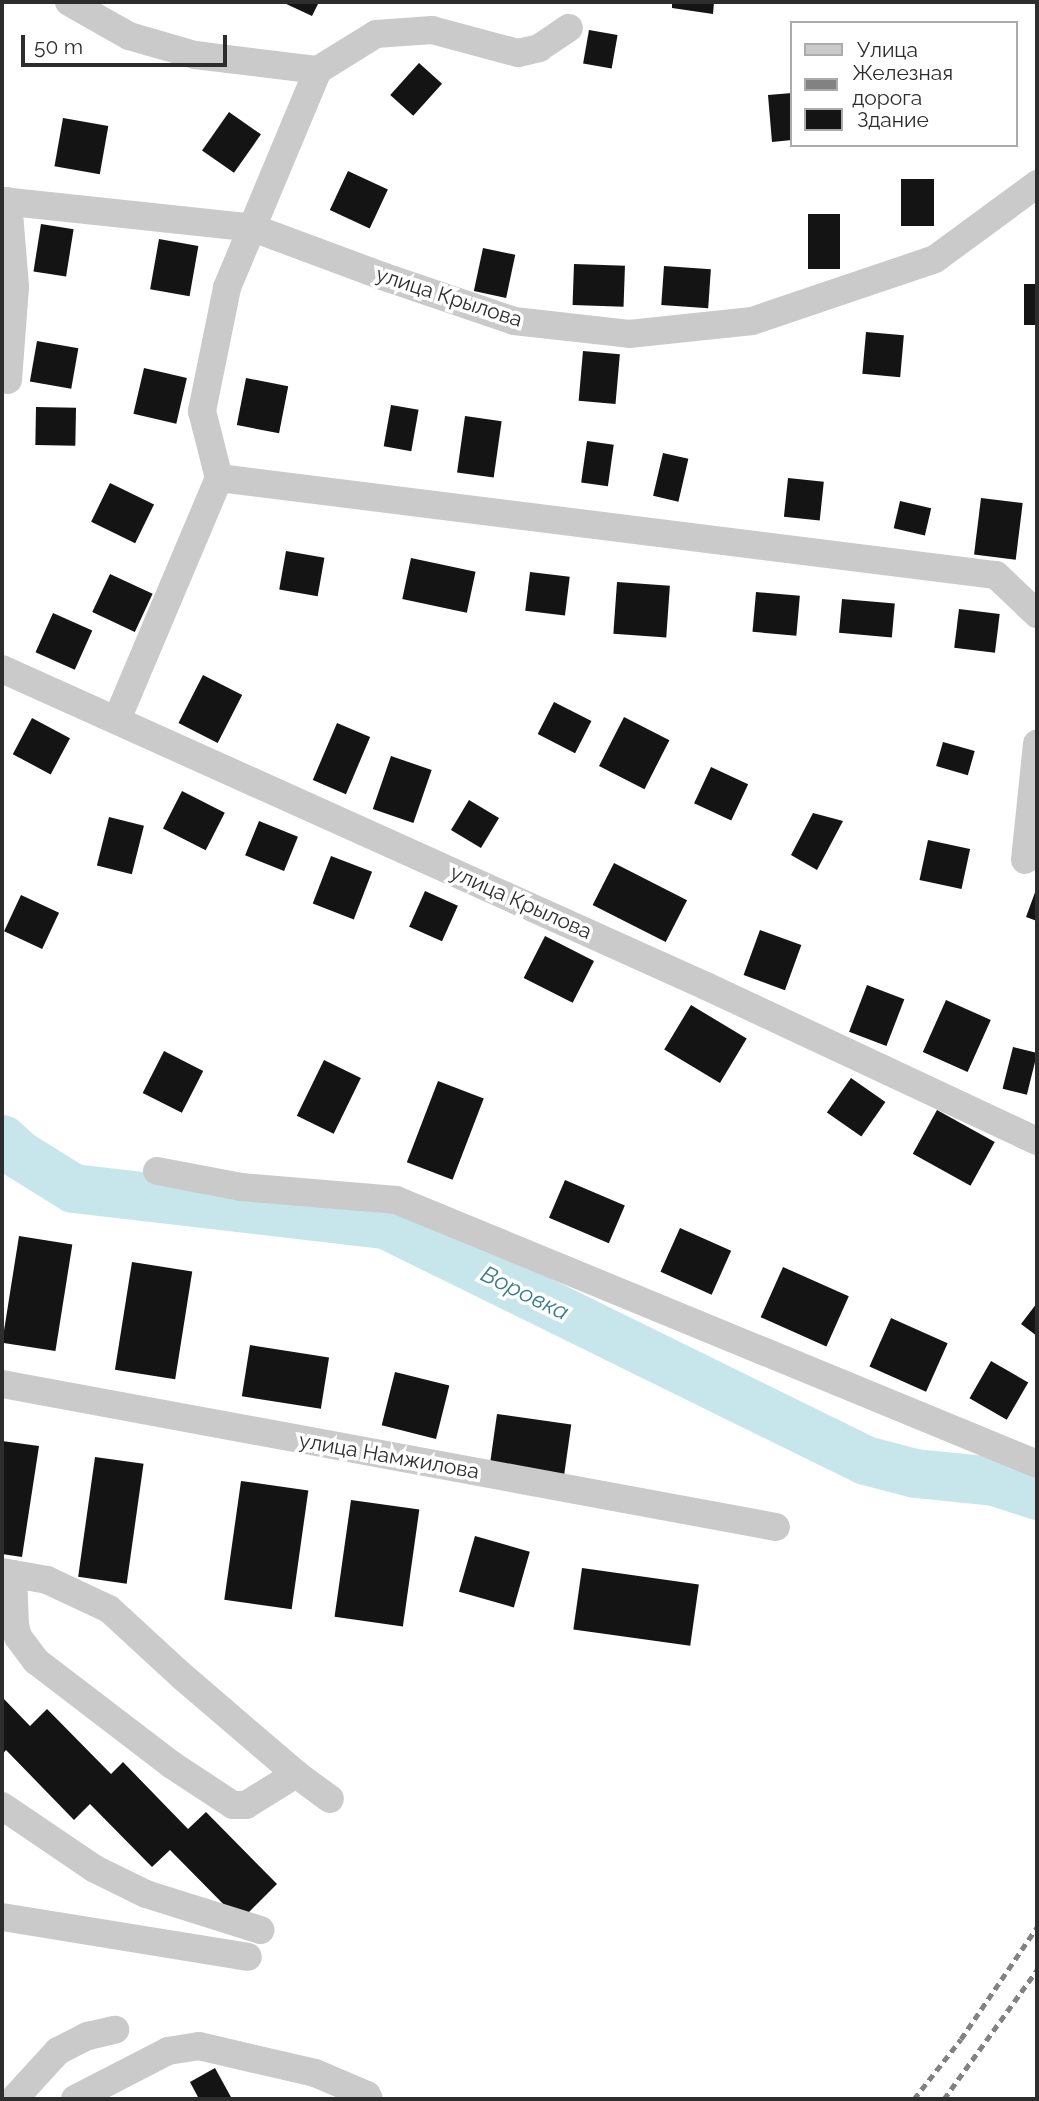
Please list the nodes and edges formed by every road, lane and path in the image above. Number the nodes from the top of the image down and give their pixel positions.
1 (69, 2) edge
2 (569, 28) dead end
3 (318, 70) junction
4 (1037, 184) edge
5 (5, 201) edge
6 (253, 228) junction
7 (8, 380) dead end
8 (219, 478) junction
9 (1037, 614) edge
10 (2, 669) edge
11 (117, 720) junction
12 (1037, 744) edge
13 (1026, 860) dead end
14 (1037, 1141) edge
15 (157, 1171) dead end
16 (2, 1384) edge
17 (1037, 1464) edge
18 (776, 1527) dead end
19 (7, 1573) edge
20 (296, 1774) junction
21 (330, 1799) dead end
22 (2, 1806) edge
23 (2, 1917) edge
24 (260, 1930) dead end
25 (248, 1957) dead end
26 (116, 2030) dead end
27 (14, 2099) edge
28 (75, 2099) edge
29 (369, 2099) edge

1 - 3 street
2 - 3 street
3 - 6 street
4 - 6 street, улица Крылова
5 - 6 street, улица Крылова
5 - 7 street
6 - 8 street
8 - 9 street
8 - 11 street
10 - 11 street, улица Крылова
11 - 14 street, улица Крылова
12 - 13 street
15 - 17 street
16 - 18 street, улица Намжилова
19 - 20 street
19 - 20 street
20 - 21 street
22 - 24 street
23 - 25 street
26 - 27 street
28 - 29 street

